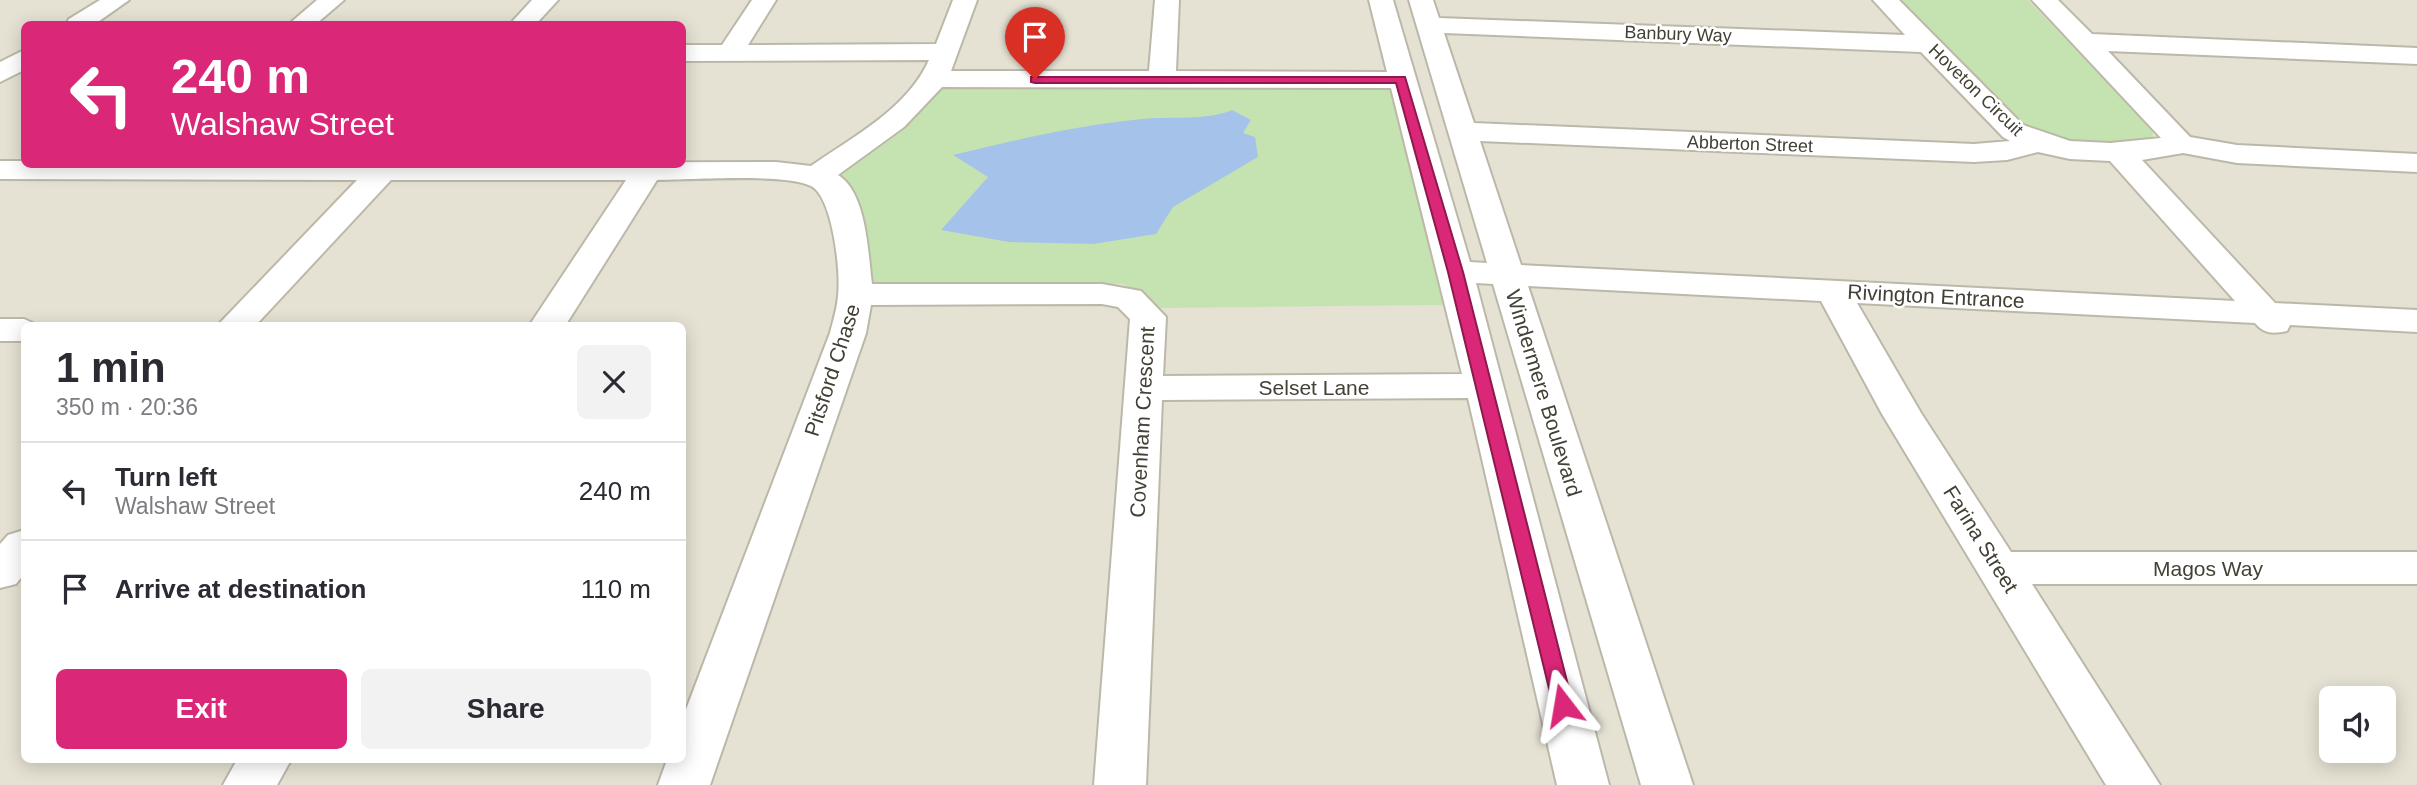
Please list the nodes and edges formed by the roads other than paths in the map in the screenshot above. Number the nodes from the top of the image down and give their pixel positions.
1 (117, 0) edge
2 (332, 0) edge
3 (546, 0) edge
4 (764, 0) edge
5 (965, 0) edge
6 (1167, 0) edge
7 (1381, 0) edge
8 (1885, 0) edge
9 (2043, 0) edge
10 (1425, 12) edge
11 (83, 21) edge
12 (305, 21) edge
13 (525, 21) edge
14 (2085, 42) junction
15 (1928, 44) junction
16 (946, 52) junction
17 (686, 53) edge
18 (730, 53) junction
19 (2417, 55) edge
20 (0, 56) edge
21 (21, 57) edge
22 (21, 59) edge
23 (0, 74) edge
24 (933, 79) junction
25 (1162, 80) junction
26 (1401, 80) junction
27 (1462, 131) junction
28 (2036, 143) junction
29 (2176, 143) junction
30 (2118, 152) junction
31 (2417, 163) edge
32 (80, 168) edge
33 (386, 168) edge
34 (474, 168) edge
35 (0, 170) edge
36 (648, 170) junction
37 (817, 176) junction
38 (1458, 282) junction
39 (1510, 284) junction
40 (856, 295) junction
41 (1838, 300) junction
42 (2417, 321) edge
43 (239, 322) edge
44 (550, 322) edge
45 (2274, 323) junction
46 (0, 330) edge
47 (21, 330) edge
48 (2417, 340) edge
49 (1484, 386) junction
50 (1144, 388) junction
51 (1999, 568) junction
52 (2417, 568) edge
53 (263, 763) edge
54 (249, 785) edge
55 (684, 785) edge
56 (1120, 785) edge
57 (1583, 785) edge
58 (1667, 785) edge
59 (2134, 785) edge

1 - 11 street
2 - 12 street
3 - 13 street
4 - 18 street
5 - 16 street
6 - 25 street
7 - 26 street
8 - 15 street, Hoveton Circuit
9 - 14 street
10 - 15 street, Banbury Way
10 - 27 street, Windermere Boulevard
14 - 19 street
14 - 29 street
15 - 28 street, Hoveton Circuit
16 - 18 street
16 - 24 street
17 - 18 street
20 - 21 street
22 - 23 street
24 - 25 street
24 - 37 street
25 - 26 street
26 - 38 street
27 - 28 street, Abberton Street
27 - 39 street, Windermere Boulevard
28 - 30 street, Hoveton Circuit
29 - 30 street, Hoveton Circuit
29 - 31 street
30 - 45 street
32 - 35 street
33 - 43 street
34 - 36 street
36 - 37 street
36 - 44 street
37 - 40 street, Pitsford Chase
38 - 39 street, Rivington Entrance
38 - 49 street
39 - 41 street, Rivington Entrance
39 - 58 street, Windermere Boulevard
40 - 50 street, Covenham Crescent
40 - 55 street, Pitsford Chase
41 - 45 street, Rivington Entrance
41 - 51 street, Farina Street
42 - 45 street, Rivington Entrance
45 - 48 street, Rivington Entrance
46 - 47 street
49 - 50 street, Selset Lane
49 - 57 street
50 - 56 street, Covenham Crescent
51 - 52 street, Magos Way
51 - 59 street, Farina Street
53 - 54 street

